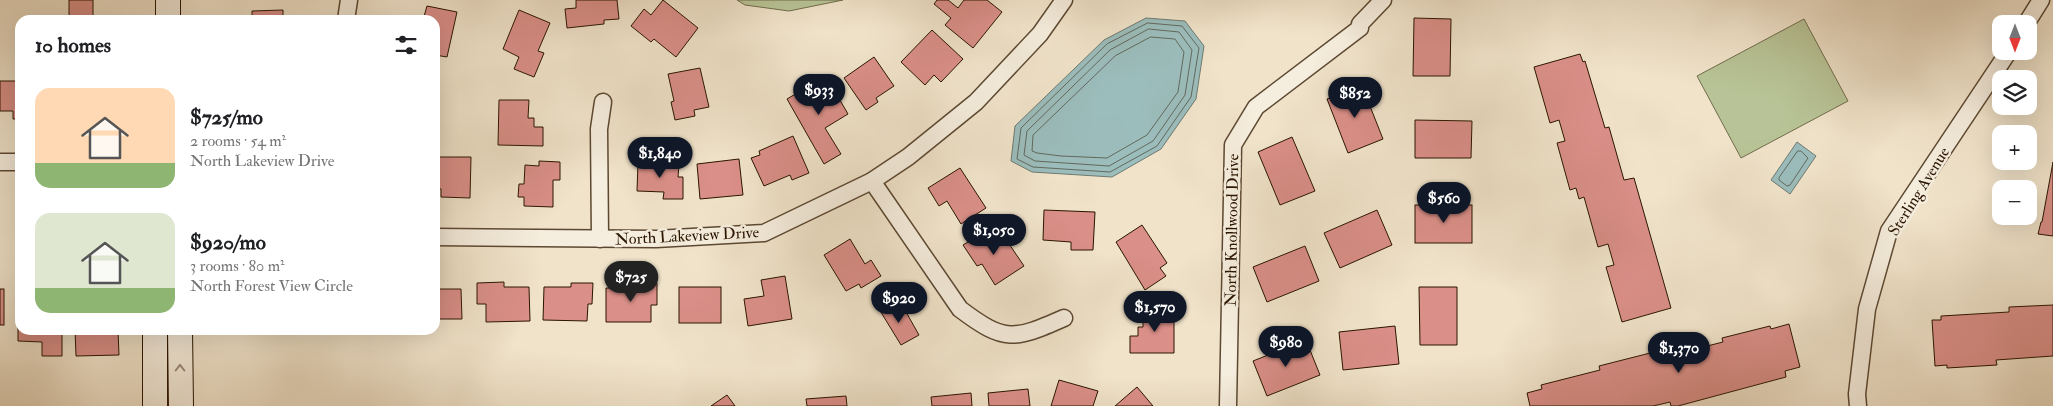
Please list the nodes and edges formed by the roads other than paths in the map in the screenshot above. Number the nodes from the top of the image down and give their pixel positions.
1 (168, 0) edge
2 (349, 0) edge
3 (1064, 0) edge
4 (1383, 0) edge
5 (2041, 0) edge
6 (168, 15) edge
7 (347, 15) edge
8 (2032, 15) edge
9 (2003, 60) edge
10 (603, 102) dead end
11 (0, 162) edge
12 (15, 162) edge
13 (872, 181) junction
14 (440, 238) edge
15 (600, 238) junction
16 (1064, 318) dead end
17 (155, 335) edge
18 (180, 335) edge
19 (155, 406) edge
20 (181, 406) edge
21 (1228, 406) edge
22 (1858, 406) edge

1 - 6 main road
2 - 7 street
3 - 13 street, North Lakeview Drive
4 - 21 street, North Knollwood Drive
5 - 8 street
9 - 22 street, Sterling Avenue
10 - 15 street
11 - 12 street
13 - 15 street, North Lakeview Drive
13 - 16 street
14 - 15 street, North Lakeview Drive
17 - 19 main road
20 -> 18 main road

